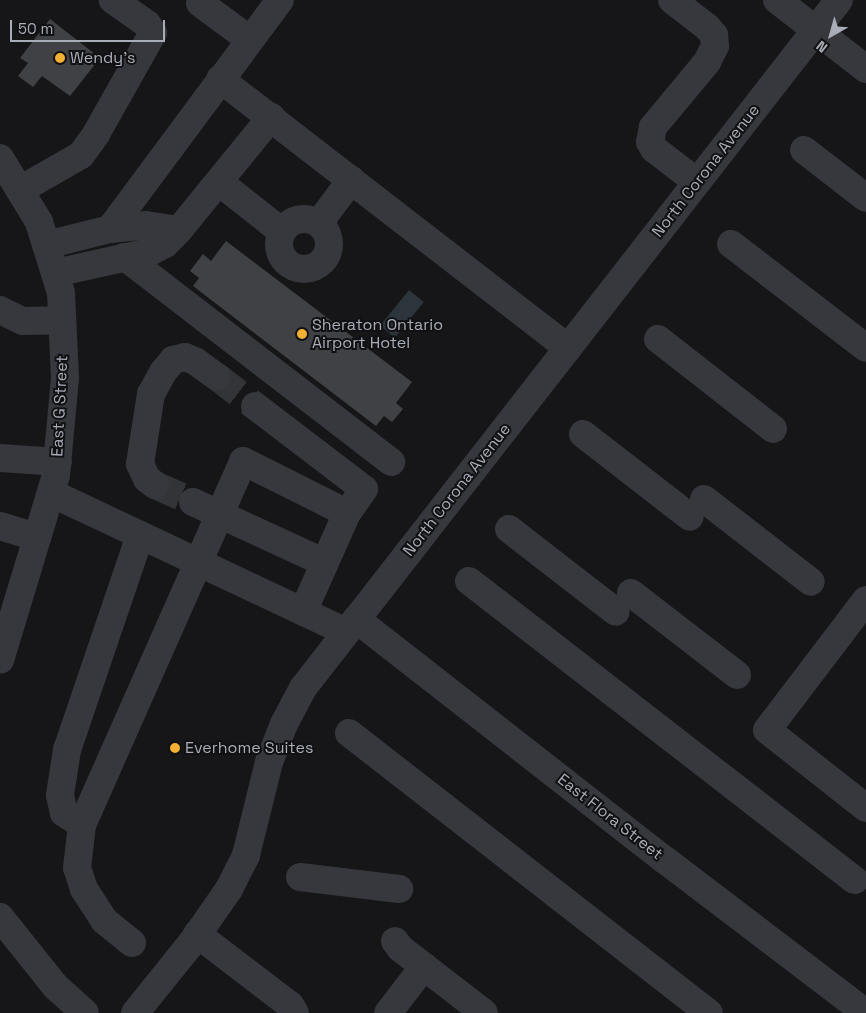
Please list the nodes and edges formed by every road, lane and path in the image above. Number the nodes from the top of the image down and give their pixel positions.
1 (113, 0) edge
2 (280, 0) edge
3 (672, 0) edge
4 (777, 0) edge
5 (839, 0) edge
6 (200, 3) dead end
7 (816, 31) junction
8 (250, 40) junction
9 (866, 69) edge
10 (220, 79) junction
11 (271, 117) junction
12 (804, 150) dead end
13 (0, 158) edge
14 (351, 180) junction
15 (219, 182) junction
16 (697, 182) junction
17 (20, 190) junction
18 (866, 198) edge
19 (319, 223) junction
20 (110, 229) junction
21 (180, 230) junction
22 (281, 231) junction
23 (731, 244) dead end
24 (46, 245) junction
25 (124, 257) junction
26 (55, 273) junction
27 (0, 310) edge
28 (62, 320) junction
29 (658, 339) dead end
30 (568, 348) junction
31 (866, 348) edge
32 (216, 376) tunnel mouth
33 (255, 406) tunnel mouth
34 (774, 429) dead end
35 (583, 434) dead end
36 (0, 458) edge
37 (58, 462) junction
38 (391, 462) dead end
39 (155, 485) tunnel mouth
40 (50, 493) junction
41 (193, 502) tunnel mouth
42 (346, 513) junction
43 (219, 514) junction
44 (0, 526) edge
45 (509, 530) dead end
46 (140, 535) junction
47 (37, 537) junction
48 (198, 562) junction
49 (325, 563) junction
50 (469, 581) dead end
51 (811, 582) dead end
52 (866, 600) edge
53 (304, 612) junction
54 (351, 626) junction
55 (0, 660) edge
56 (737, 676) dead end
57 (349, 733) dead end
58 (866, 808) edge
59 (82, 826) junction
60 (300, 876) dead end
61 (855, 880) dead end
62 (399, 890) dead end
63 (0, 917) edge
64 (197, 934) junction
65 (395, 941) dead end
66 (132, 943) dead end
67 (424, 966) junction
68 (854, 1009) edge
69 (85, 1013) edge
70 (135, 1013) edge
71 (295, 1013) edge
72 (388, 1013) edge
73 (484, 1013) edge
74 (709, 1013) edge

1 - 17 street
2 - 8 street
3 - 16 street
4 - 7 street
5 - 7 street, North Corona Avenue
6 - 8 street
7 - 9 street
7 - 16 street, North Corona Avenue
8 - 10 street
10 - 11 street
10 - 20 street
11 - 14 street
11 - 15 street
12 - 18 street
13 - 17 street, East G Street
14 - 19 street
14 - 30 street
15 - 21 street
15 - 22 street
16 - 30 street, North Corona Avenue
17 - 24 street, East G Street
19 - 22 street
19 - 22 street
20 - 21 street
20 - 24 street
21 - 25 street
23 - 31 street
24 - 26 street, East G Street
25 - 26 street
25 - 38 street
26 - 28 street, East G Street
27 - 28 street
28 - 37 street, East G Street
29 - 34 street
30 - 54 street, North Corona Avenue
32 - 39 street
33 - 42 street
35 - 51 street
36 - 37 street
37 - 40 street, East G Street
40 - 46 street, East Flora Street
40 - 47 street, East G Street
41 - 43 street
42 - 43 street
42 - 49 street
43 - 48 street
43 - 49 street
44 - 47 street
45 - 56 street
46 - 48 street, East Flora Street
46 - 59 street
47 - 55 street, East G Street
48 - 53 street, East Flora Street
48 - 59 street
49 - 53 street
50 - 61 street
52 - 58 street
53 - 54 street, East Flora Street
54 - 64 street, North Corona Avenue
54 - 68 street, East Flora Street
57 - 74 street
59 - 66 street
60 - 62 street
63 - 69 street
64 - 70 street, North Corona Avenue
64 - 71 street
65 - 67 street
67 - 72 street
67 - 73 street

